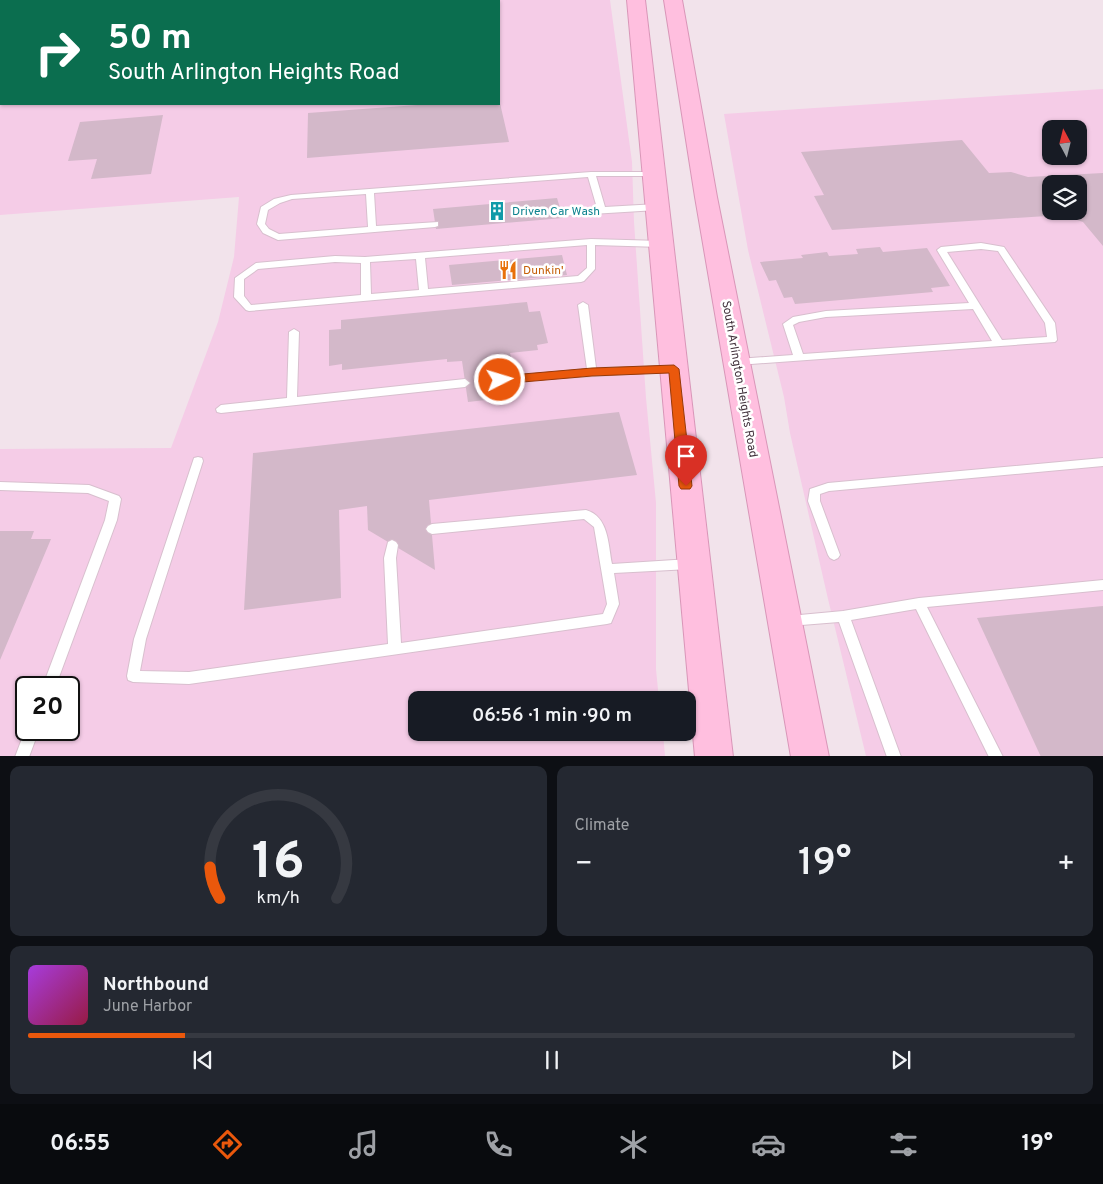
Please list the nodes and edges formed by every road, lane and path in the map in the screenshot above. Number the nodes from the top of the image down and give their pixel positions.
1 (636, 0) edge
2 (673, 0) edge
3 (591, 174) junction
4 (654, 174) junction
5 (370, 192) junction
6 (657, 207) junction
7 (602, 210) junction
8 (562, 214) dead end
9 (435, 224) dead end
10 (372, 229) junction
11 (591, 242) junction
12 (661, 244) junction
13 (420, 256) junction
14 (365, 260) junction
15 (424, 293) junction
16 (366, 298) junction
17 (584, 305) dead end
18 (975, 306) junction
19 (294, 332) dead end
20 (999, 344) junction
21 (799, 358) junction
22 (737, 362) junction
23 (674, 369) junction
24 (592, 372) junction
25 (500, 380) dead end
26 (465, 383) dead end
27 (292, 401) junction
28 (221, 409) dead end
29 (198, 461) dead end
30 (1103, 462) edge
31 (0, 486) edge
32 (432, 530) dead end
33 (392, 545) dead end
34 (834, 556) dead end
35 (694, 564) junction
36 (607, 569) junction
37 (1103, 586) edge
38 (919, 603) junction
39 (843, 616) junction
40 (785, 621) junction
41 (395, 649) junction
42 (52, 676) edge
43 (28, 741) edge
44 (22, 756) edge
45 (714, 756) edge
46 (810, 756) edge
47 (894, 756) edge
48 (996, 756) edge

1 - 4 main road
2 - 22 main road, South Arlington Heights Road
3 - 4 lane
3 - 5 lane
3 - 7 lane
4 - 6 main road
5 - 10 lane
5 - 10 lane
6 - 7 lane
6 - 12 main road
7 - 8 lane
9 - 10 lane
11 - 12 lane
11 - 13 lane
11 - 15 lane
12 - 23 main road
13 - 14 lane
13 - 15 lane
14 - 16 lane
14 - 16 lane
15 - 16 lane
17 - 24 lane
18 - 20 lane
18 - 20 lane
18 - 21 lane
19 - 27 lane
20 - 21 lane
21 - 22 lane
22 - 40 main road, South Arlington Heights Road
23 - 24 lane
23 - 35 main road
24 - 25 lane
26 - 27 lane
27 - 28 lane
29 - 41 lane
30 - 34 lane
31 - 42 lane
32 - 36 lane
33 - 41 lane
35 - 36 lane
35 - 45 main road
36 - 41 lane
37 - 38 lane
38 - 39 lane
38 - 48 lane
39 - 40 lane
39 - 47 lane
40 - 46 main road, South Arlington Heights Road
43 - 44 lane

